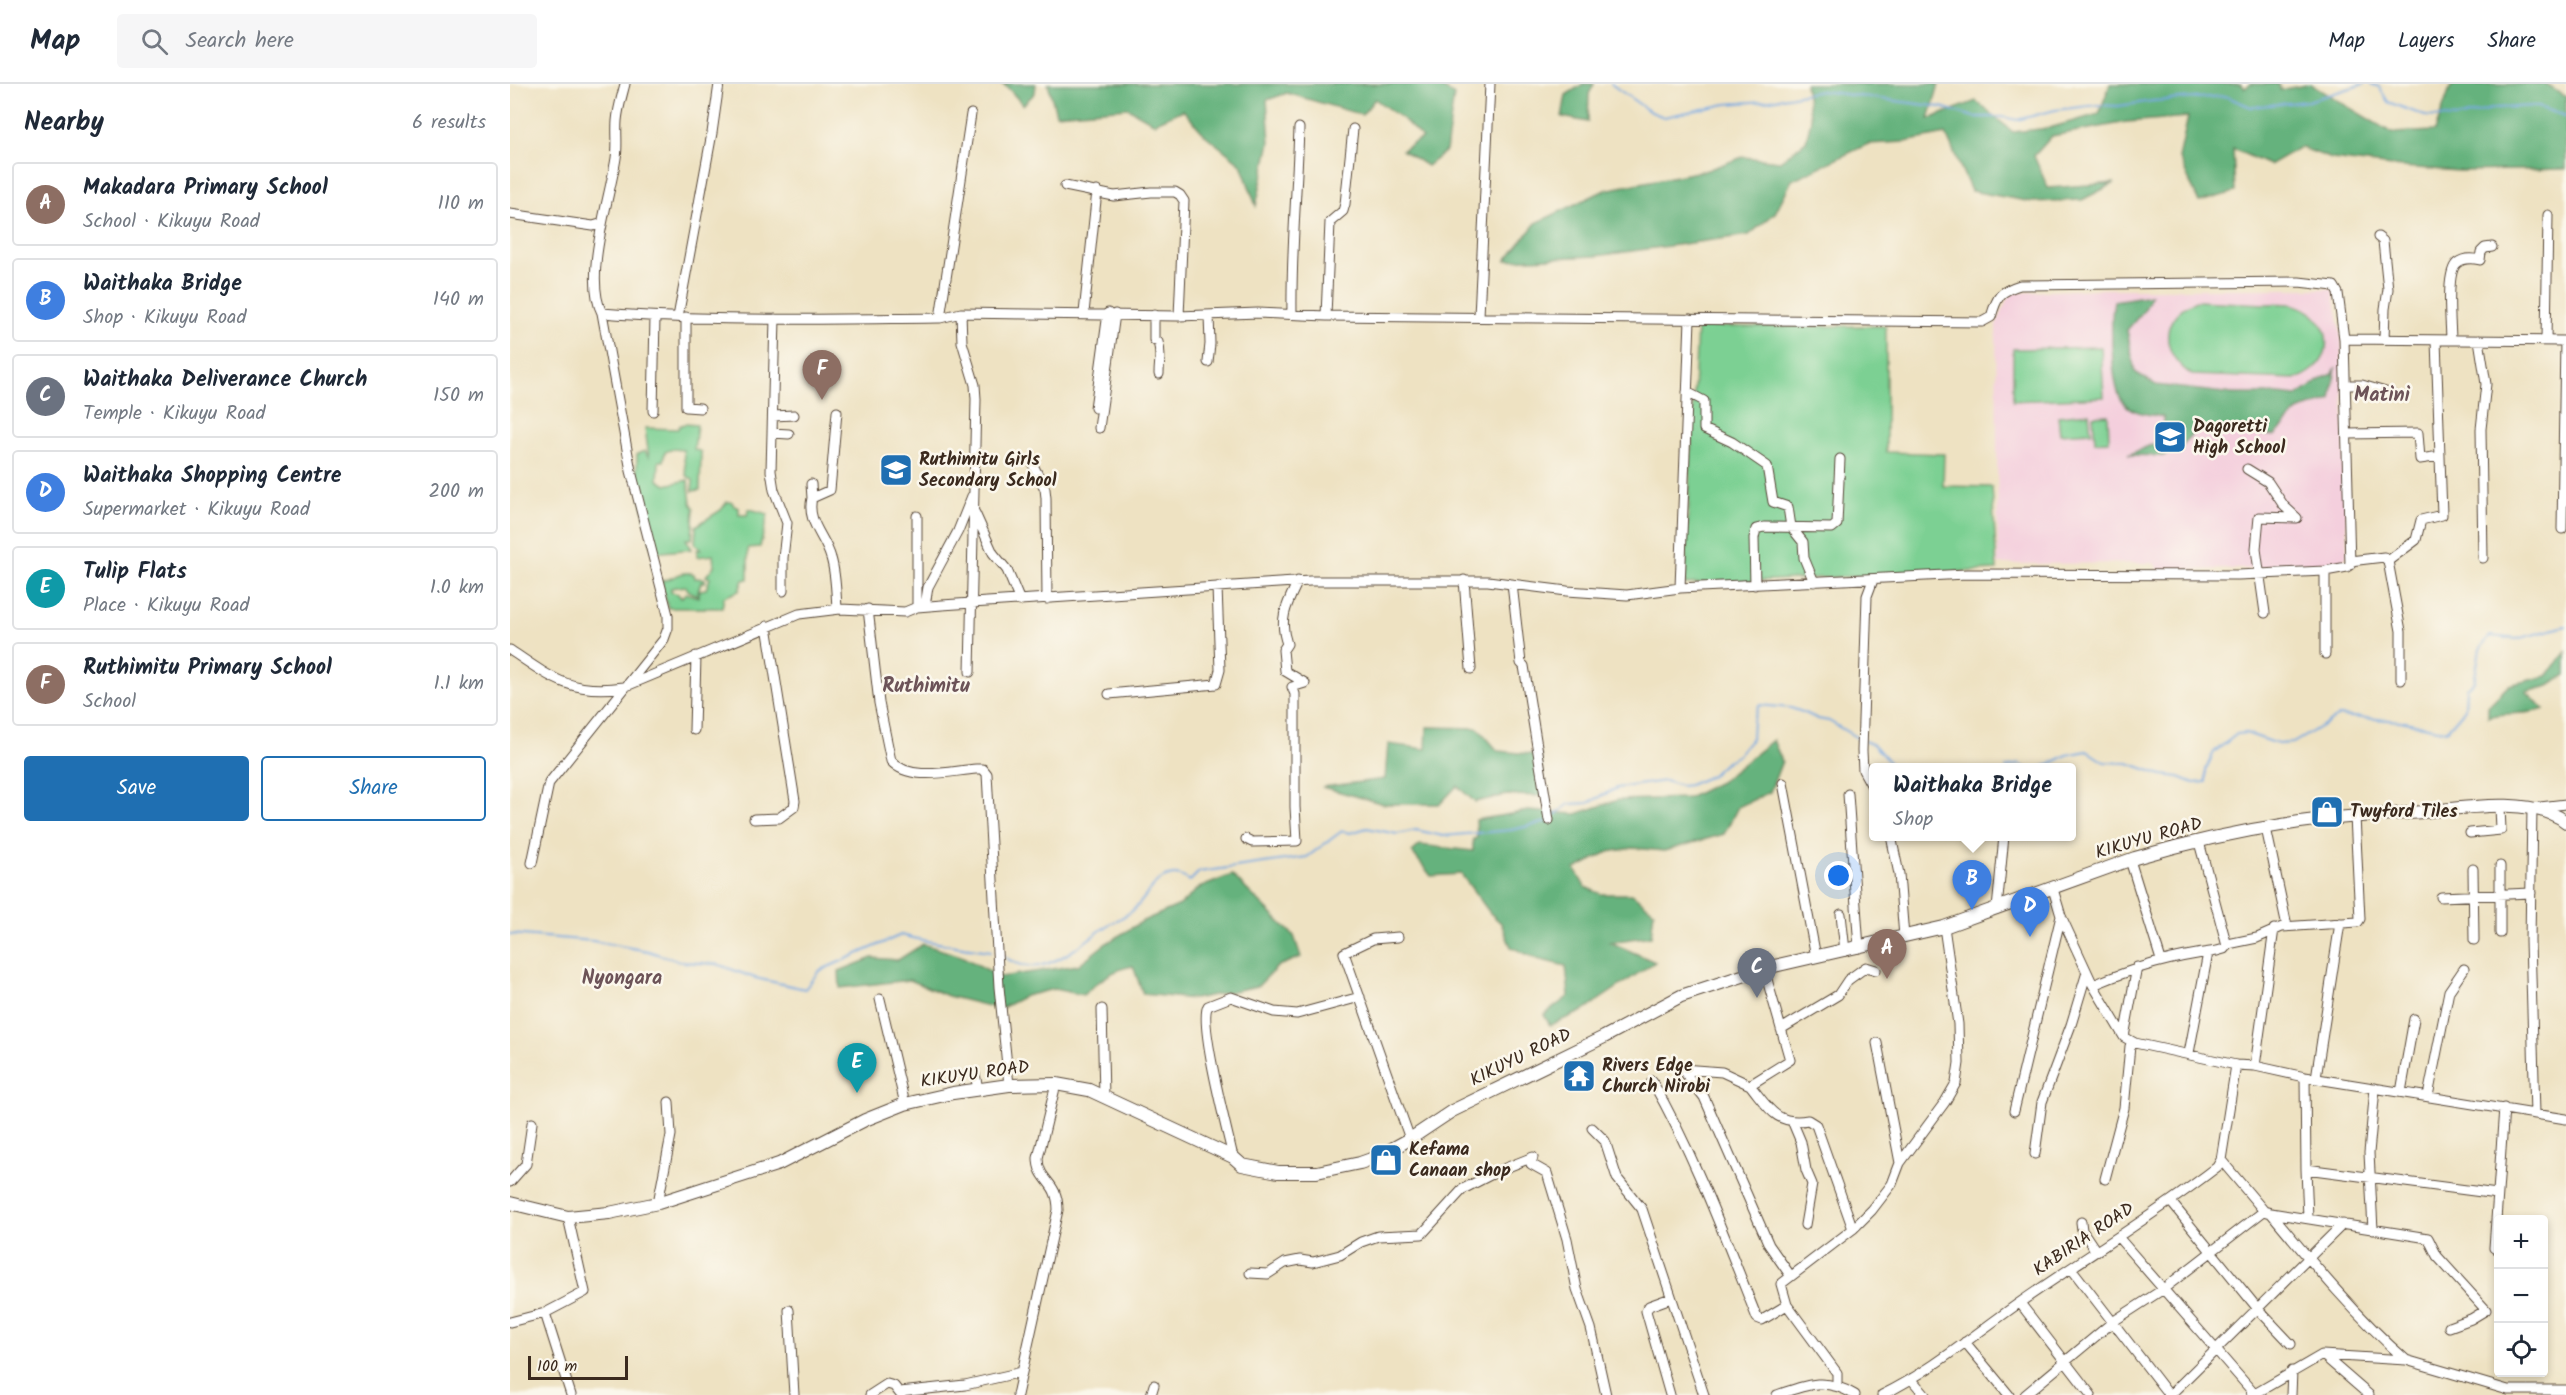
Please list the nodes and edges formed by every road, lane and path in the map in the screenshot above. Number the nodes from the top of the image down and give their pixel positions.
1 (625, 84) edge
2 (719, 84) edge
3 (1490, 84) edge
4 (971, 114) dead end
5 (1299, 128) dead end
6 (1353, 129) dead end
7 (1065, 186) dead end
8 (1097, 191) junction
9 (510, 214) edge
10 (2548, 215) dead end
11 (600, 224) junction
12 (2378, 237) dead end
13 (2492, 247) dead end
14 (602, 313) junction
15 (961, 313) junction
16 (1084, 313) junction
17 (1112, 314) junction
18 (1292, 314) junction
19 (1154, 315) junction
20 (1209, 315) junction
21 (1179, 316) junction
22 (1326, 316) junction
23 (1479, 316) junction
24 (655, 317) junction
25 (682, 317) junction
26 (940, 318) junction
27 (775, 319) junction
28 (1690, 319) junction
29 (2344, 339) junction
30 (2384, 339) junction
31 (2436, 340) junction
32 (2451, 340) junction
33 (2479, 340) junction
34 (2546, 341) junction
35 (2565, 341) edge
36 (1208, 363) dead end
37 (1160, 374) dead end
38 (2345, 385) junction
39 (1687, 392) junction
40 (2392, 394) dead end
41 (700, 408) dead end
42 (1095, 408) dead end
43 (653, 411) dead end
44 (837, 412) dead end
45 (794, 415) dead end
46 (773, 416) junction
47 (1099, 428) dead end
48 (772, 433) junction
49 (789, 434) dead end
50 (2347, 434) junction
51 (2440, 456) junction
52 (1840, 459) dead end
53 (1034, 467) dead end
54 (2247, 469) dead end
55 (811, 484) dead end
56 (974, 490) junction
57 (812, 498) junction
58 (974, 511) junction
59 (917, 516) dead end
60 (1791, 527) junction
61 (2562, 529) dead end
62 (2482, 558) dead end
63 (2350, 561) junction
64 (2388, 561) junction
65 (2325, 572) junction
66 (2259, 574) junction
67 (1464, 580) junction
68 (1873, 580) junction
69 (1298, 581) junction
70 (1856, 581) junction
71 (1814, 582) junction
72 (1512, 584) junction
73 (1755, 585) junction
74 (1217, 587) junction
75 (1680, 588) junction
76 (783, 591) dead end
77 (1867, 596) junction
78 (1047, 599) junction
79 (1020, 601) junction
80 (972, 603) junction
81 (921, 607) junction
82 (837, 609) junction
83 (868, 609) junction
84 (2265, 613) dead end
85 (767, 626) junction
86 (510, 650) edge
87 (2325, 654) dead end
88 (696, 656) junction
89 (1471, 669) dead end
90 (970, 672) dead end
91 (2402, 680) dead end
92 (624, 687) junction
93 (1110, 694) dead end
94 (694, 730) dead end
95 (1869, 779) edge
96 (1783, 783) dead end
97 (1848, 794) dead end
98 (2566, 804) edge
99 (2500, 807) junction
100 (2532, 808) junction
101 (2355, 816) junction
102 (754, 819) dead end
103 (1549, 820) dead end
104 (2566, 822) edge
105 (2266, 828) junction
106 (2470, 833) dead end
107 (1246, 839) dead end
108 (1892, 841) edge
109 (2004, 841) edge
110 (2199, 842) junction
111 (2130, 860) junction
112 (532, 863) dead end
113 (2500, 866) dead end
114 (2473, 868) dead end
115 (2053, 889) junction
116 (2531, 893) junction
117 (2474, 894) junction
118 (2499, 894) junction
119 (2441, 897) dead end
120 (1997, 909) junction
121 (1841, 914) dead end
122 (2061, 916) junction
123 (2340, 923) junction
124 (2287, 926) junction
125 (1944, 927) junction
126 (2274, 929) junction
127 (2500, 933) dead end
128 (1398, 937) dead end
129 (1904, 937) junction
130 (2474, 940) dead end
131 (2227, 946) junction
132 (1859, 948) junction
133 (1845, 951) junction
134 (2212, 952) junction
135 (1816, 957) junction
136 (2161, 960) junction
137 (2137, 967) junction
138 (1764, 969) junction
139 (2464, 969) dead end
140 (1876, 970) dead end
141 (2086, 972) junction
142 (2093, 985) junction
143 (1360, 997) junction
144 (880, 999) dead end
145 (1102, 1009) dead end
146 (2414, 1019) dead end
147 (1781, 1029) junction
148 (2124, 1037) junction
149 (1877, 1043) dead end
150 (2135, 1043) junction
151 (2189, 1053) junction
152 (2236, 1065) junction
153 (2255, 1065) junction
154 (975, 1074) dead end
155 (2305, 1077) junction
156 (2316, 1078) junction
157 (1652, 1081) dead end
158 (1056, 1084) junction
159 (1009, 1085) junction
160 (1750, 1085) junction
161 (2375, 1088) junction
162 (978, 1089) junction
163 (2401, 1092) junction
164 (1104, 1096) junction
165 (2427, 1096) junction
166 (669, 1102) dead end
167 (905, 1104) junction
168 (2504, 1108) junction
169 (2014, 1111) dead end
170 (2535, 1114) junction
171 (2566, 1119) edge
172 (532, 1123) dead end
173 (1793, 1123) junction
174 (1592, 1128) dead end
175 (1410, 1139) junction
176 (2035, 1154) dead end
177 (1233, 1157) junction
178 (2221, 1160) junction
179 (1900, 1163) junction
180 (2306, 1169) junction
181 (2371, 1178) junction
182 (2105, 1179) dead end
183 (510, 1182) edge
184 (2498, 1194) junction
185 (2171, 1202) junction
186 (510, 1203) edge
187 (658, 1203) junction
188 (2268, 1212) junction
189 (2496, 1215) edge
190 (568, 1217) junction
191 (2308, 1218) junction
192 (2081, 1222) dead end
193 (2343, 1224) junction
194 (1805, 1225) dead end
195 (1853, 1229) junction
196 (2373, 1230) junction
197 (2118, 1237) junction
198 (2096, 1251) junction
199 (2212, 1252) junction
200 (2309, 1259) junction
201 (2072, 1268) junction
202 (1250, 1273) dead end
203 (1790, 1275) junction
204 (2162, 1290) junction
205 (1671, 1298) junction
206 (2020, 1303) junction
207 (1787, 1305) junction
208 (2258, 1309) junction
209 (789, 1310) dead end
210 (545, 1313) junction
211 (2114, 1321) junction
212 (510, 1322) edge
213 (2449, 1327) dead end
214 (1965, 1342) junction
215 (2291, 1344) dead end
216 (2214, 1350) junction
217 (2322, 1355) junction
218 (2406, 1360) junction
219 (2064, 1361) junction
220 (2292, 1371) junction
221 (1022, 1372) junction
222 (1913, 1381) junction
223 (1837, 1385) junction
224 (2566, 1390) edge
225 (900, 1393) edge
226 (572, 1395) edge
227 (794, 1395) edge
228 (870, 1395) edge
229 (1017, 1395) edge
230 (1606, 1395) edge
231 (1670, 1395) edge
232 (1704, 1395) edge
233 (1778, 1395) edge
234 (1855, 1395) edge
235 (1882, 1395) edge
236 (1925, 1395) edge
237 (2009, 1395) edge
238 (2025, 1395) edge
239 (2091, 1395) edge
240 (2170, 1395) edge
241 (2252, 1395) edge
242 (2291, 1395) edge
243 (2369, 1395) edge

1 - 11 street
2 - 25 street
3 - 23 street
4 - 26 street
5 - 18 street
6 - 22 street
7 - 8 street
8 - 16 street
8 - 21 street
9 - 11 street
10 - 34 street
11 - 14 street
12 - 30 street
13 - 32 street
14 - 24 street
14 - 92 street
15 - 16 street
15 - 26 street
15 - 56 street
16 - 17 street
17 - 19 street
17 - 42 street
17 - 47 street
18 - 20 street
18 - 22 street
19 - 21 street
19 - 37 street
20 - 21 street
20 - 36 street
22 - 23 street
23 - 28 street
24 - 25 street
24 - 43 street
25 - 27 street
25 - 41 street
26 - 27 street
27 - 46 street
28 - 29 street
28 - 39 street
29 - 30 street
29 - 38 street
30 - 31 street
31 - 32 street
31 - 51 street
32 - 33 street
33 - 34 street
33 - 62 street
34 - 35 street
35 - 61 street
38 - 40 street
38 - 50 street
39 - 60 street
39 - 75 street
44 - 57 street
45 - 46 street
46 - 48 street
48 - 49 street
48 - 76 street
50 - 51 street
50 - 63 street
51 - 64 street
52 - 60 street
53 - 78 street
54 - 66 street
55 - 57 street
56 - 58 street
56 - 81 street
57 - 82 street
58 - 79 street
58 - 80 street
59 - 81 street
60 - 71 street
60 - 73 street
63 - 64 street
63 - 65 street
64 - 91 street
65 - 66 street
65 - 87 street
66 - 68 street
66 - 84 street
67 - 69 street
67 - 72 street
67 - 89 street
68 - 70 street
68 - 77 street
69 - 74 street
69 - 107 street
70 - 71 street
70 - 77 street
71 - 73 street
72 - 75 street
72 - 103 street
73 - 75 street
74 - 78 street
74 - 93 street
77 - 95 street
78 - 79 street
79 - 80 street
80 - 81 street
80 - 90 street
81 - 83 street
82 - 83 street
82 - 85 street
83 - 159 street
85 - 88 street
85 - 102 street
86 - 92 street
88 - 92 street
88 - 94 street
92 - 112 street
96 - 135 street
97 - 132 street
98 - 100 street
99 - 100 main road, KIKUYU ROAD
99 - 101 main road, KIKUYU ROAD
99 - 106 street
100 - 104 main road, KIKUYU ROAD
100 - 116 street
101 - 105 main road, KIKUYU ROAD
101 - 123 street
105 - 110 main road, KIKUYU ROAD
105 - 124 street
108 - 129 street
109 - 120 street
110 - 111 main road, KIKUYU ROAD
110 - 131 street
111 - 115 main road, KIKUYU ROAD
111 - 136 street
113 - 118 street
114 - 117 street
115 - 120 main road, KIKUYU ROAD
115 - 122 street
116 - 118 street
116 - 170 street
117 - 118 street
117 - 119 street
117 - 130 street
118 - 127 street
120 - 125 main road, KIKUYU ROAD
121 - 133 street
122 - 141 street
122 - 169 street
123 - 124 street
123 - 156 street
124 - 126 street
125 - 129 main road, KIKUYU ROAD
125 - 179 street
126 - 131 street
126 - 153 street
128 - 143 street
129 - 132 main road, KIKUYU ROAD
131 - 134 street
132 - 133 main road, KIKUYU ROAD
133 - 135 main road, KIKUYU ROAD
134 - 136 street
134 - 151 street
135 - 138 main road, KIKUYU ROAD
136 - 137 street
137 - 142 street
137 - 148 street
138 - 147 street
138 - 175 main road, KIKUYU ROAD
139 - 165 street
140 - 147 street
141 - 142 street
141 - 176 street
142 - 148 street
143 - 175 street
143 - 177 street
144 - 167 street
145 - 164 street
146 - 163 street
147 - 160 street
148 - 150 street
149 - 179 street
150 - 151 street
150 - 182 street
151 - 152 street
152 - 153 street
152 - 178 street
153 - 155 street
154 - 162 street
155 - 156 street
155 - 180 street
156 - 161 street
157 - 207 street
158 - 159 main road, KIKUYU ROAD
158 - 164 main road, KIKUYU ROAD
158 - 221 street
159 - 162 main road, KIKUYU ROAD
160 - 173 street
160 - 203 street
161 - 163 street
161 - 181 street
162 - 167 main road, KIKUYU ROAD
163 - 165 street
164 - 177 main road, KIKUYU ROAD
165 - 168 street
166 - 187 street
167 - 187 main road, KIKUYU ROAD
168 - 170 street
168 - 184 street
170 - 171 street
172 - 183 street
173 - 194 street
173 - 195 street
174 - 205 street
175 - 177 main road, KIKUYU ROAD
178 - 185 street, KABIRIA ROAD
178 - 188 street
179 - 195 street
180 - 181 street
180 - 191 street
181 - 184 street
181 - 196 street
184 - 189 street
185 - 197 street, KABIRIA ROAD
185 - 199 street
186 - 190 main road, KIKUYU ROAD
187 - 190 main road, KIKUYU ROAD
188 - 191 street
188 - 199 street
188 - 200 street
190 - 210 street
191 - 193 street
192 - 198 street
193 - 196 street
193 - 200 street
195 - 203 street
196 - 213 street
197 - 198 street, KABIRIA ROAD
197 - 204 street
198 - 201 street, KABIRIA ROAD
199 - 204 street
199 - 208 street
200 - 208 street
200 - 218 street
201 - 206 street, KABIRIA ROAD
201 - 211 street
202 - 230 street
203 - 207 street
204 - 211 street
204 - 216 street
205 - 231 street
205 - 232 street
206 - 214 street, KABIRIA ROAD
206 - 219 street
207 - 223 street
208 - 215 street
208 - 216 street
209 - 227 street
210 - 212 street
210 - 226 street
211 - 219 street
211 - 240 street
214 - 222 street, KABIRIA ROAD
214 - 237 street
216 - 240 street
216 - 241 street
217 - 218 street
217 - 220 street
217 - 243 street
218 - 224 street
219 - 238 street
219 - 239 street
220 - 241 street
220 - 242 street
221 - 225 street
221 - 229 street
222 - 235 street, KABIRIA ROAD
222 - 236 street
223 - 233 street
223 - 234 street
225 - 228 street

